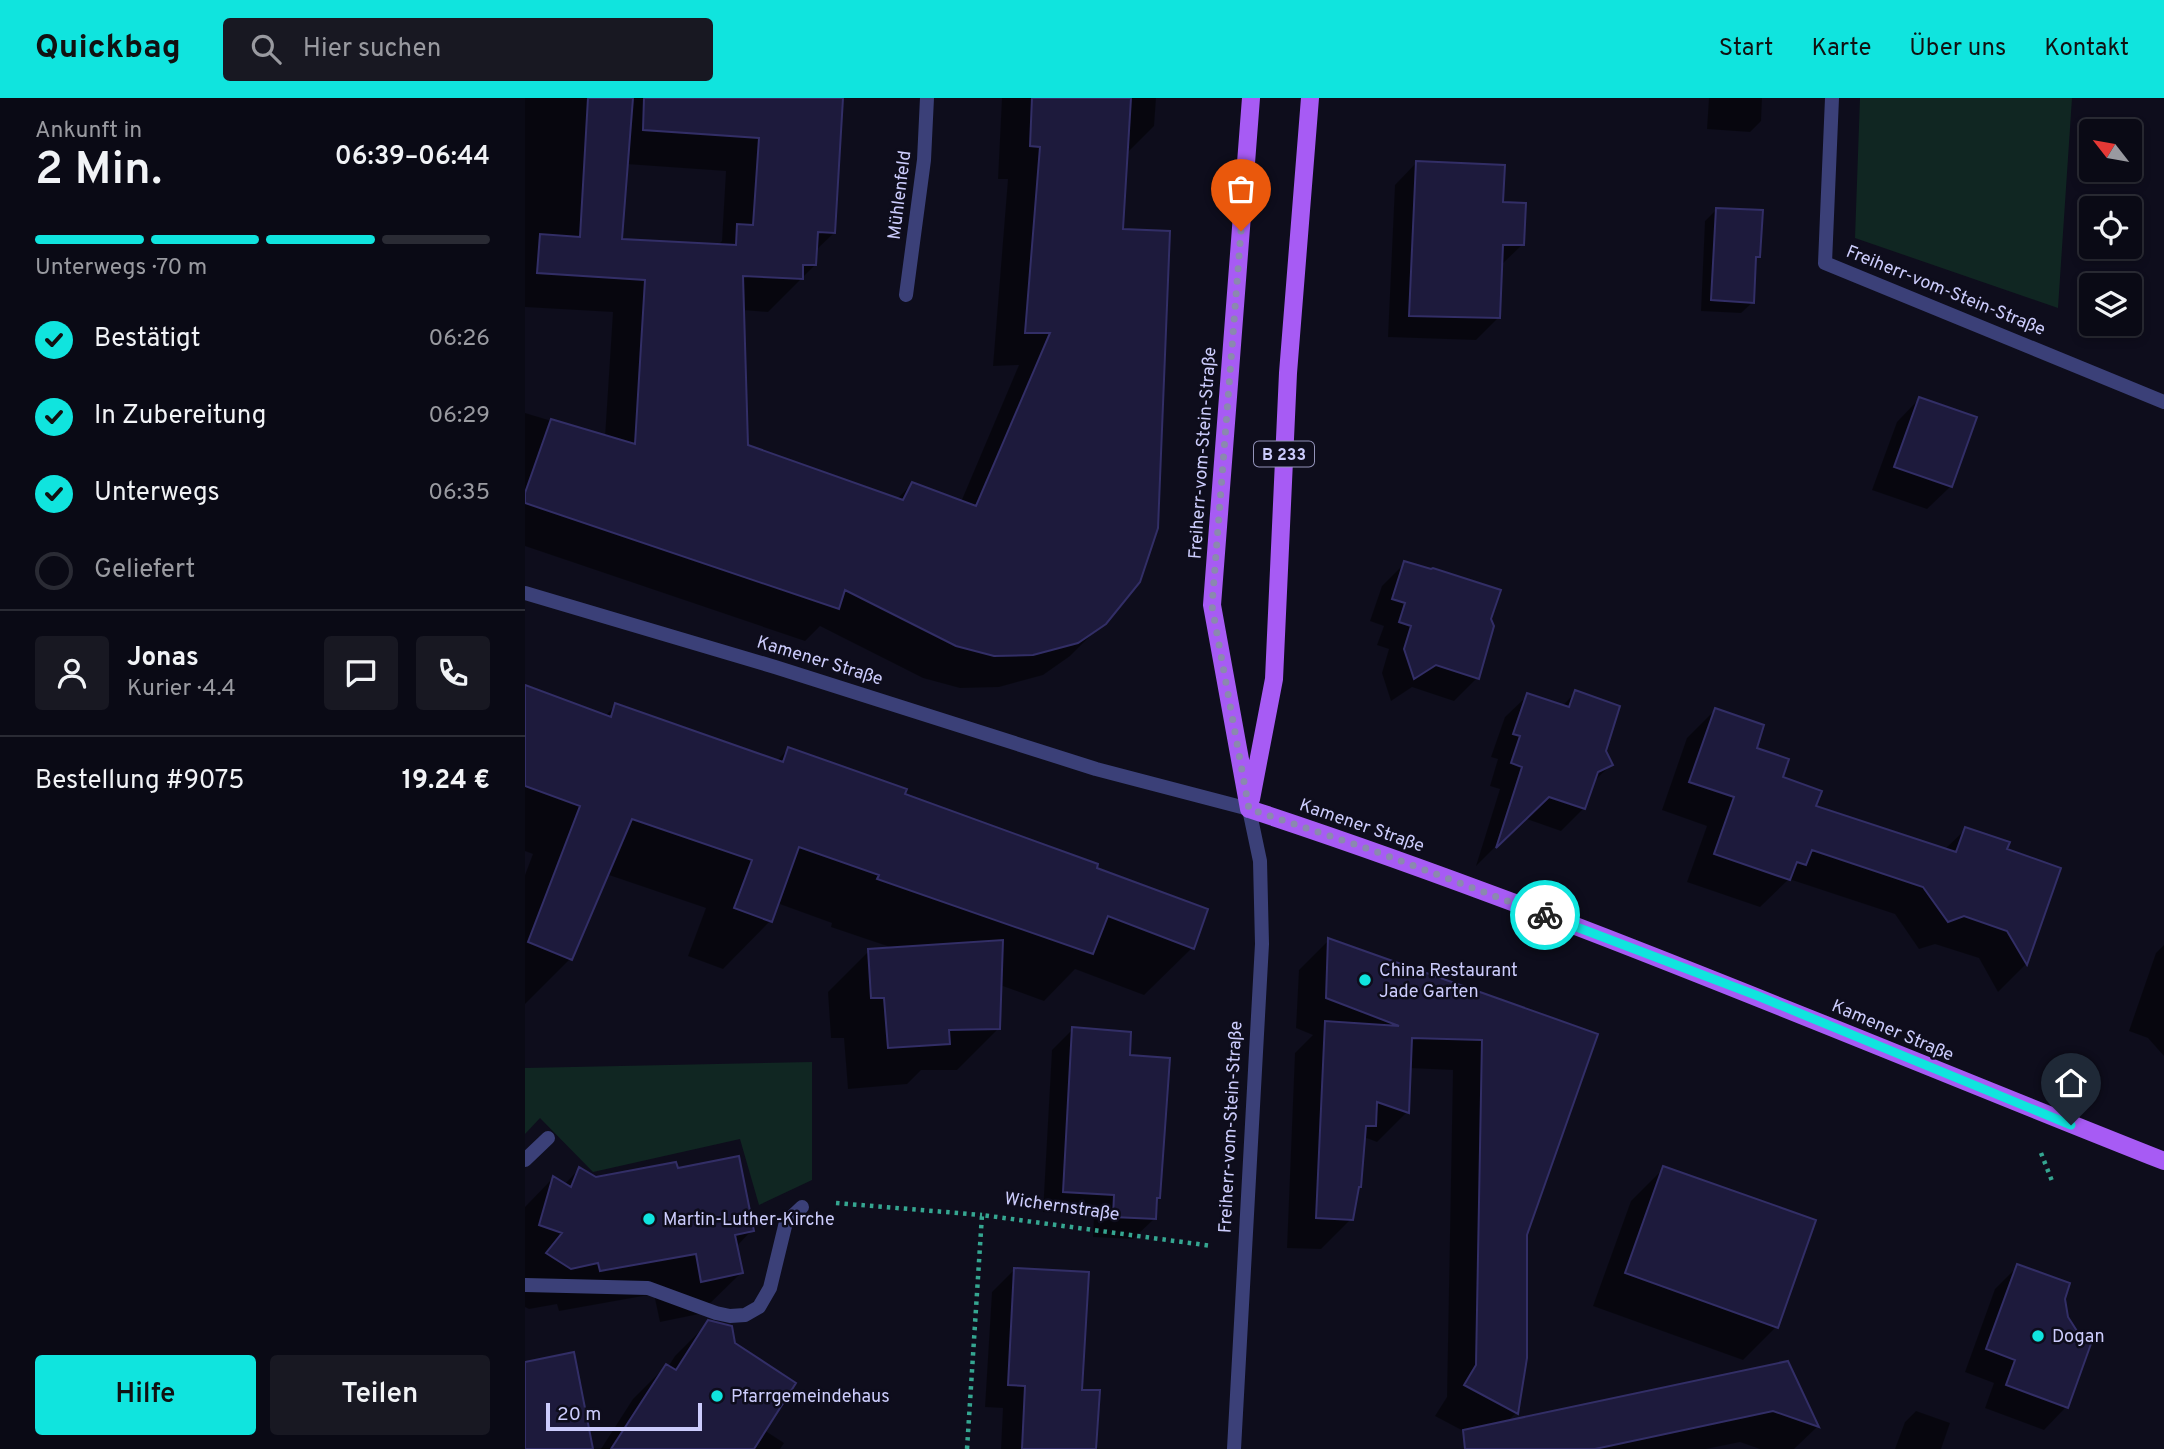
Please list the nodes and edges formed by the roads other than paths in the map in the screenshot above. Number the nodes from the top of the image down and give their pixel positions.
1 (927, 98) edge
2 (1251, 98) edge
3 (1310, 98) edge
4 (1832, 98) edge
5 (906, 295) dead end
6 (2164, 402) edge
7 (525, 593) edge
8 (1249, 809) junction
9 (548, 1138) dead end
10 (525, 1160) edge
11 (2164, 1161) edge
12 (801, 1208) road end
13 (525, 1285) edge
14 (1234, 1449) edge

1 - 5 street, Mühlenfeld
2 - 8 main road, Freiherr-vom-Stein-Straße / B 233
3 - 8 main road, Freiherr-vom-Stein-Straße / B 233
4 - 6 street, Freiherr-vom-Stein-Straße
7 - 8 street, Kamener Straße
8 - 11 main road, Kamener Straße
8 - 14 street, Freiherr-vom-Stein-Straße / B 233
9 - 10 street
12 - 13 street

